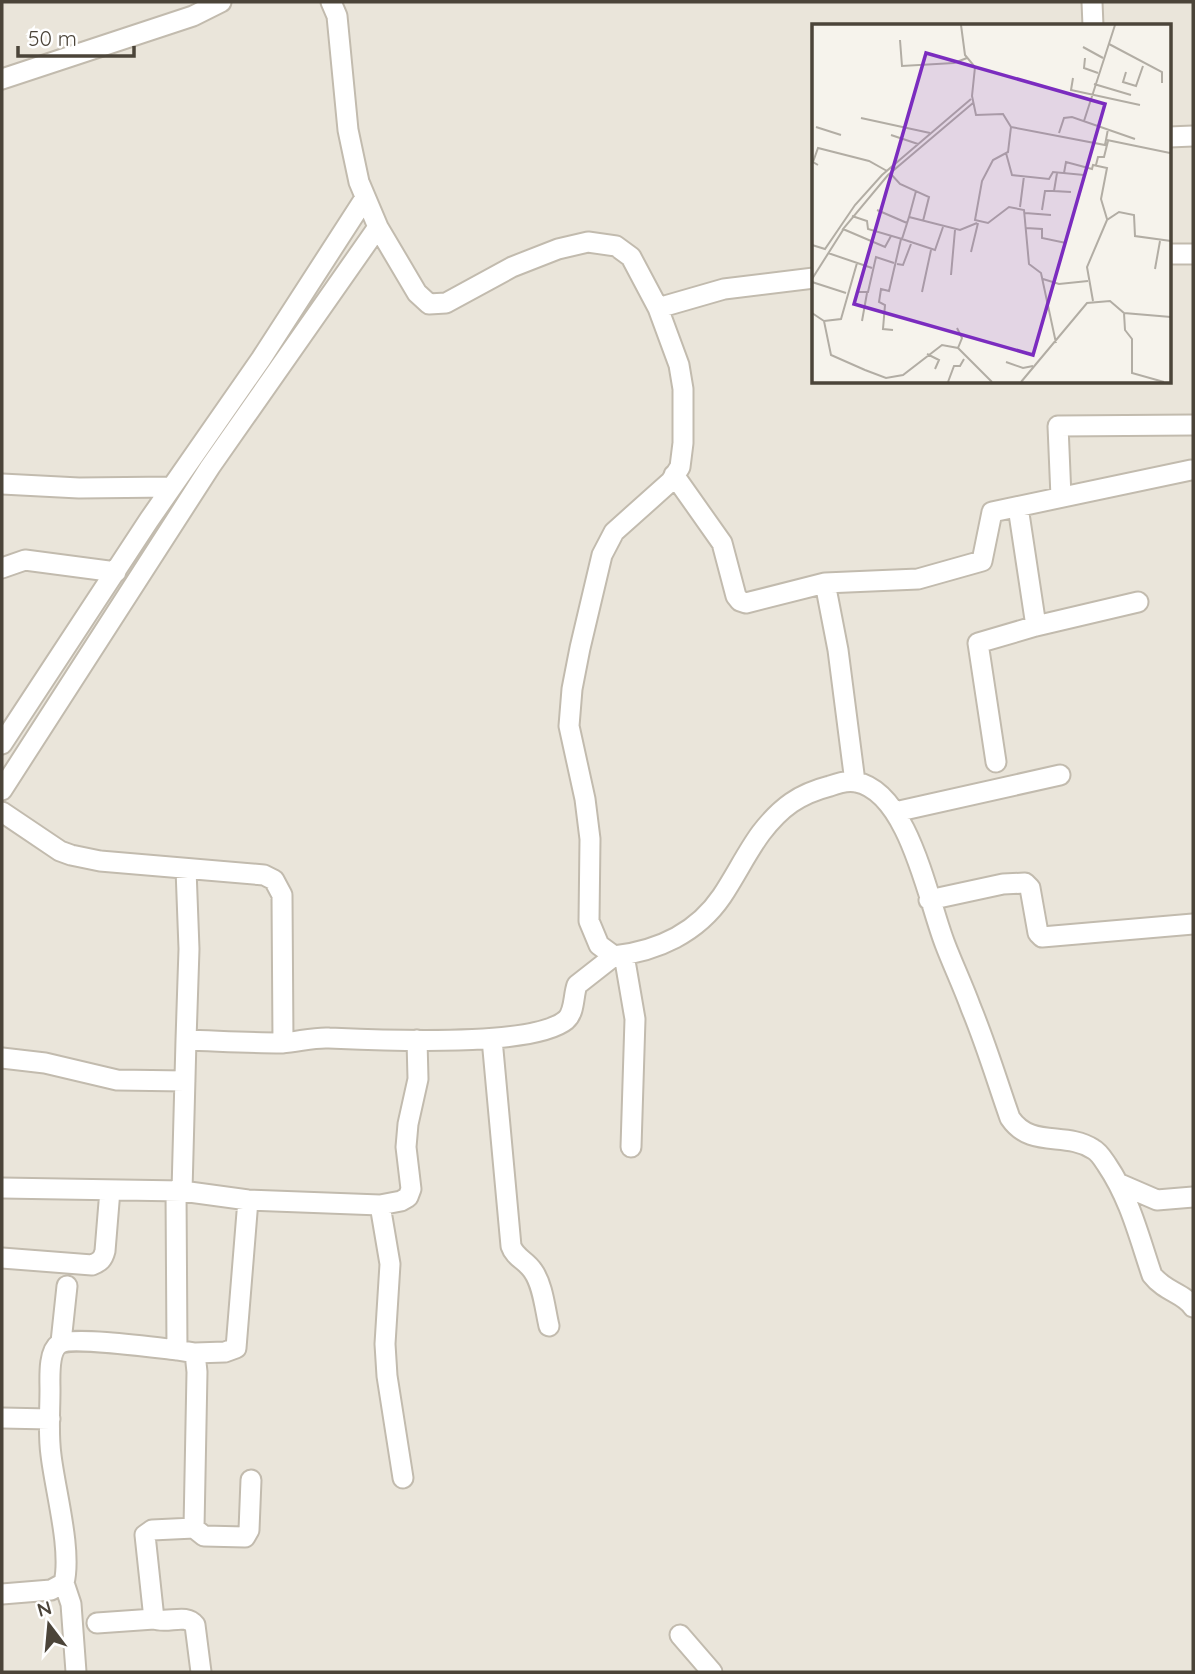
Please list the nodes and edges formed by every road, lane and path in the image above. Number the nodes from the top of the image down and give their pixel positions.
1 (221, 2) edge
2 (331, 2) edge
3 (1092, 2) edge
4 (1093, 24) edge
5 (2, 79) edge
6 (1193, 136) edge
7 (1170, 137) edge
8 (365, 198) junction
9 (378, 227) junction
10 (1170, 254) edge
11 (1193, 254) edge
12 (812, 278) edge
13 (658, 308) junction
14 (1193, 425) edge
15 (1191, 470) dead end
16 (674, 475) junction
17 (2, 484) edge
18 (172, 487) junction
19 (1061, 498) junction
20 (1018, 507) junction
21 (2, 568) edge
22 (116, 572) junction
23 (825, 583) junction
24 (1138, 602) dead end
25 (1036, 626) junction
26 (2, 744) edge
27 (996, 762) dead end
28 (1060, 775) dead end
29 (855, 782) junction
30 (2, 790) edge
31 (2, 812) edge
32 (895, 812) junction
33 (186, 869) junction
34 (929, 900) junction
35 (1193, 924) edge
36 (619, 956) junction
37 (492, 1039) junction
38 (186, 1040) junction
39 (417, 1040) junction
40 (283, 1042) junction
41 (2, 1058) edge
42 (185, 1081) junction
43 (631, 1147) dead end
44 (1120, 1184) junction
45 (2, 1188) edge
46 (110, 1190) junction
47 (179, 1191) junction
48 (1193, 1197) edge
49 (248, 1200) junction
50 (380, 1205) junction
51 (2, 1258) edge
52 (67, 1286) dead end
53 (1193, 1307) edge
54 (549, 1326) dead end
55 (61, 1342) junction
56 (186, 1351) junction
57 (2, 1418) edge
58 (50, 1419) junction
59 (403, 1478) dead end
60 (251, 1480) dead end
61 (194, 1528) junction
62 (64, 1583) junction
63 (2, 1594) edge
64 (154, 1619) junction
65 (97, 1623) dead end
66 (680, 1635) dead end
67 (76, 1672) edge
68 (201, 1672) edge
69 (712, 1672) edge

1 - 5 street
2 - 8 street
3 - 4 street
6 - 7 street
8 - 9 street
8 - 18 street
9 - 13 street
9 - 30 street
10 - 11 street
12 - 13 street
13 - 16 street
14 - 19 street
15 - 19 street
16 - 23 street
16 - 36 street
17 - 18 street
18 - 22 street
19 - 20 street
20 - 23 street
20 - 25 street
21 - 22 street
22 - 26 street
23 - 29 street
24 - 25 street
25 - 27 street
28 - 32 street
29 - 32 street
29 - 36 street
31 - 33 street
32 - 34 street
33 - 38 street
33 - 40 street
34 - 35 street
34 - 44 street
36 - 37 street
36 - 43 street
37 - 39 street
37 - 54 street
38 - 40 street
38 - 42 street
39 - 40 street
39 - 50 street
41 - 42 street
42 - 47 street
44 - 48 street
44 - 53 street
45 - 46 street
46 - 47 street
46 - 51 street
47 - 49 street
47 - 56 street
49 - 50 street
49 - 56 street
50 - 59 street
52 - 55 street
55 - 56 street
55 - 58 street
56 - 61 street
57 - 58 street
58 - 62 street
60 - 61 street
61 - 64 street
62 - 63 street
62 - 67 street
64 - 65 street
64 - 68 street
66 - 69 street

